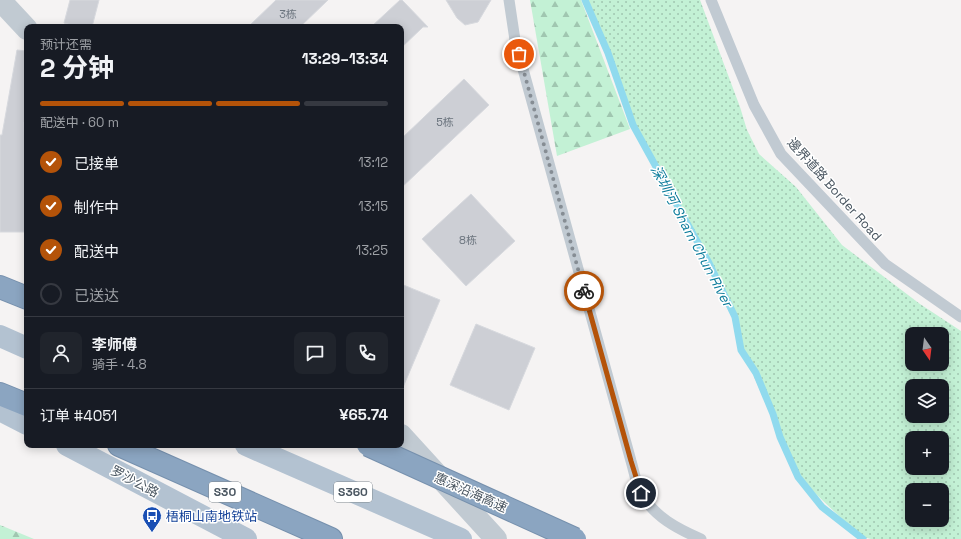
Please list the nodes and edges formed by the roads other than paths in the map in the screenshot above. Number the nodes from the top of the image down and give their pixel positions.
1 (0, 0) edge
2 (509, 0) edge
3 (712, 0) edge
4 (24, 26) edge
5 (0, 287) edge
6 (24, 297) edge
7 (961, 317) edge
8 (0, 336) edge
9 (24, 347) edge
10 (0, 394) edge
11 (24, 404) edge
12 (0, 410) edge
13 (24, 422) edge
14 (404, 438) edge
15 (73, 448) edge
16 (126, 448) edge
17 (253, 448) edge
18 (375, 448) edge
19 (246, 539) edge
20 (331, 539) edge
21 (461, 539) edge
22 (496, 539) edge
23 (575, 539) edge
24 (701, 539) edge

1 - 4 street
2 - 24 lane
3 - 7 lane, 邊界道路 Border Road
5 - 6 highway
8 - 9 main road
10 - 11 highway
12 - 13 main road
14 - 22 street
15 - 19 main road, 罗沙公路
16 - 20 highway, S30
17 - 21 main road, S360
18 - 23 highway, 惠深沿海高速, bridge

